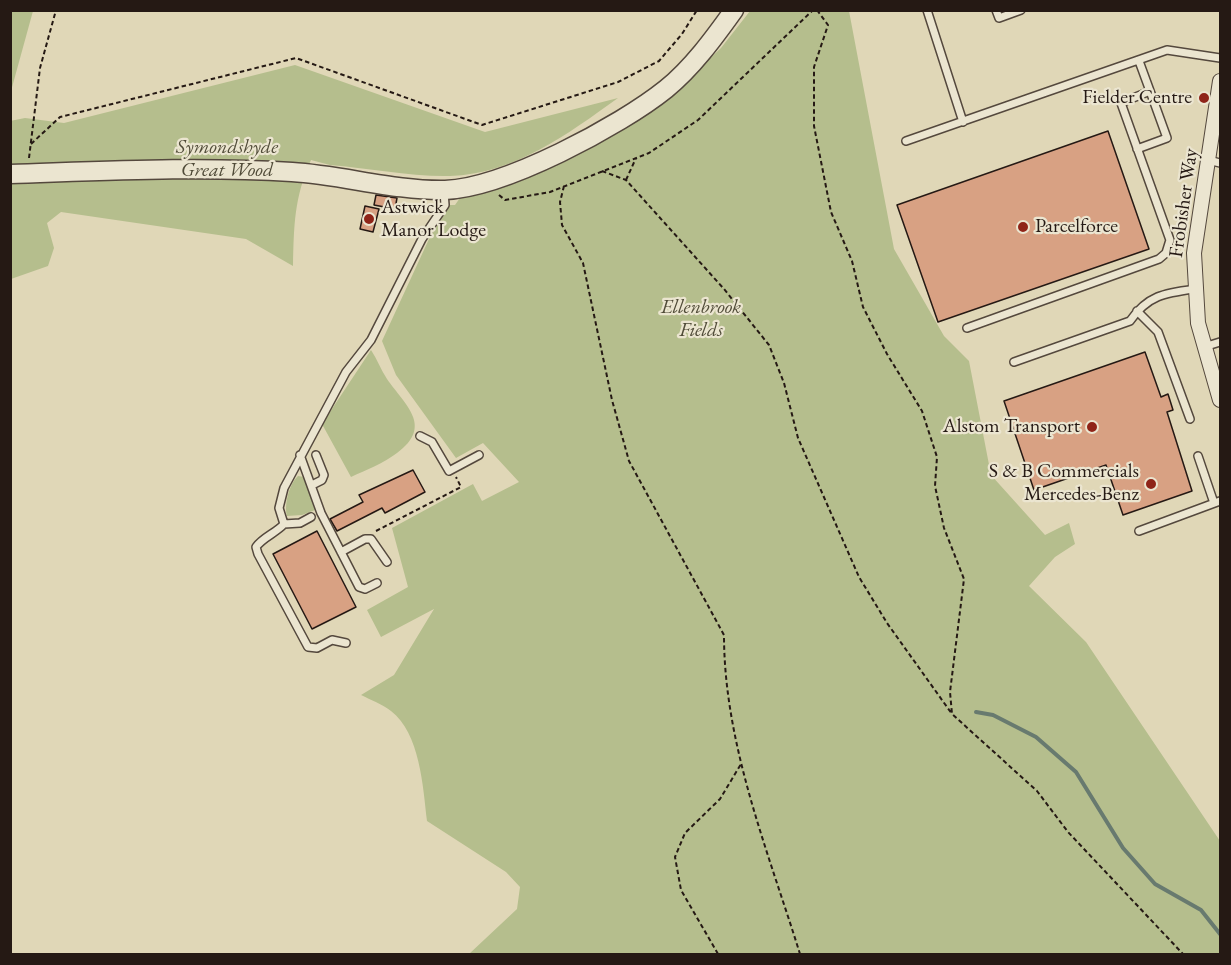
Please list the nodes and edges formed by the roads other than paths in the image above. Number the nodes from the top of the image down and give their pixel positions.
1 (734, 10) edge
2 (927, 10) edge
3 (996, 10) edge
4 (1021, 10) edge
5 (1221, 58) edge
6 (1139, 61) junction
7 (1221, 81) edge
8 (1150, 91) junction
9 (963, 122) junction
10 (906, 141) dead end
11 (1137, 149) junction
12 (1214, 162) edge
13 (18, 174) edge
14 (444, 190) junction
15 (1195, 289) junction
16 (1137, 311) junction
17 (967, 328) dead end
18 (1221, 342) edge
19 (1204, 347) junction
20 (1014, 362) dead end
21 (1221, 400) edge
22 (1190, 419) dead end
23 (420, 436) dead end
24 (300, 455) junction
25 (316, 455) dead end
26 (478, 455) dead end
27 (1198, 456) dead end
28 (312, 485) junction
29 (1217, 502) edge
30 (311, 517) dead end
31 (284, 524) junction
32 (1139, 531) dead end
33 (341, 552) junction
34 (387, 562) dead end
35 (377, 583) dead end
36 (346, 643) dead end

1 - 14 street
2 - 9 lane
3 - 4 lane
5 - 6 lane
6 - 8 lane
6 - 9 lane
7 - 12 street, Frobisher Way
8 - 11 lane
8 - 11 lane
9 - 10 lane
11 - 17 lane
12 - 15 street, Frobisher Way
13 - 14 street
14 - 24 lane
15 - 16 lane
15 - 19 street, Frobisher Way
16 - 20 lane
16 - 22 lane
18 - 19 lane
19 - 21 street, Frobisher Way
23 - 26 lane
24 - 28 lane
24 - 31 lane
25 - 28 lane
27 - 29 lane
28 - 33 lane
29 - 32 lane
30 - 31 lane
31 - 36 lane
33 - 34 lane
33 - 35 lane

